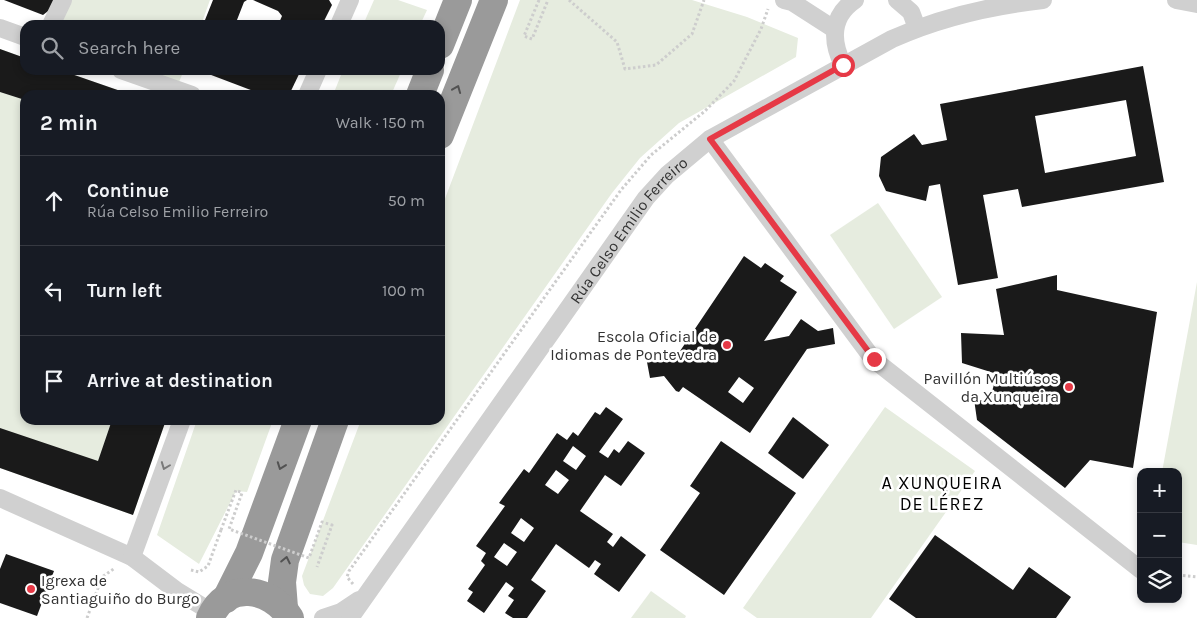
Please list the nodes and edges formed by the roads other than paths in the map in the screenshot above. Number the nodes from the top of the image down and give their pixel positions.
1 (63, 0) edge
2 (350, 0) edge
3 (458, 0) edge
4 (494, 0) edge
5 (784, 0) edge
6 (854, 0) edge
7 (897, 0) edge
8 (1042, 0) edge
9 (1176, 0) edge
10 (1197, 4) edge
11 (53, 20) edge
12 (341, 20) edge
13 (0, 28) edge
14 (917, 28) junction
15 (834, 29) junction
16 (445, 32) edge
17 (20, 35) edge
18 (843, 65) junction
19 (135, 75) edge
20 (316, 75) edge
21 (428, 75) edge
22 (178, 90) edge
23 (309, 90) edge
24 (422, 90) edge
25 (445, 122) edge
26 (710, 139) junction
27 (180, 425) edge
28 (296, 425) edge
29 (333, 425) edge
30 (0, 498) edge
31 (132, 556) junction
32 (1137, 567) edge
33 (362, 598) junction
34 (216, 610) edge
35 (287, 613) edge
36 (323, 618) edge
37 (350, 618) edge

1 - 11 street
2 - 12 street
3 - 16 highway
25 -> 4 highway
5 - 15 street
6 - 15 street
7 - 14 street
8 - 14 street, Rúa Celso Emilio Ferreiro
9 - 10 street
13 - 17 street
14 - 18 street, Rúa Celso Emilio Ferreiro
15 - 18 street
18 - 26 street, Rúa Celso Emilio Ferreiro
19 - 22 street
20 - 23 street
21 - 24 highway
26 - 32 street
26 - 33 street, Rúa Celso Emilio Ferreiro
27 -> 31 street
28 -> 34 highway
35 -> 29 highway
30 - 31 street
31 - 34 street
33 - 36 street
33 - 37 street, Rúa Celso Emilio Ferreiro
34 - 35 highway

